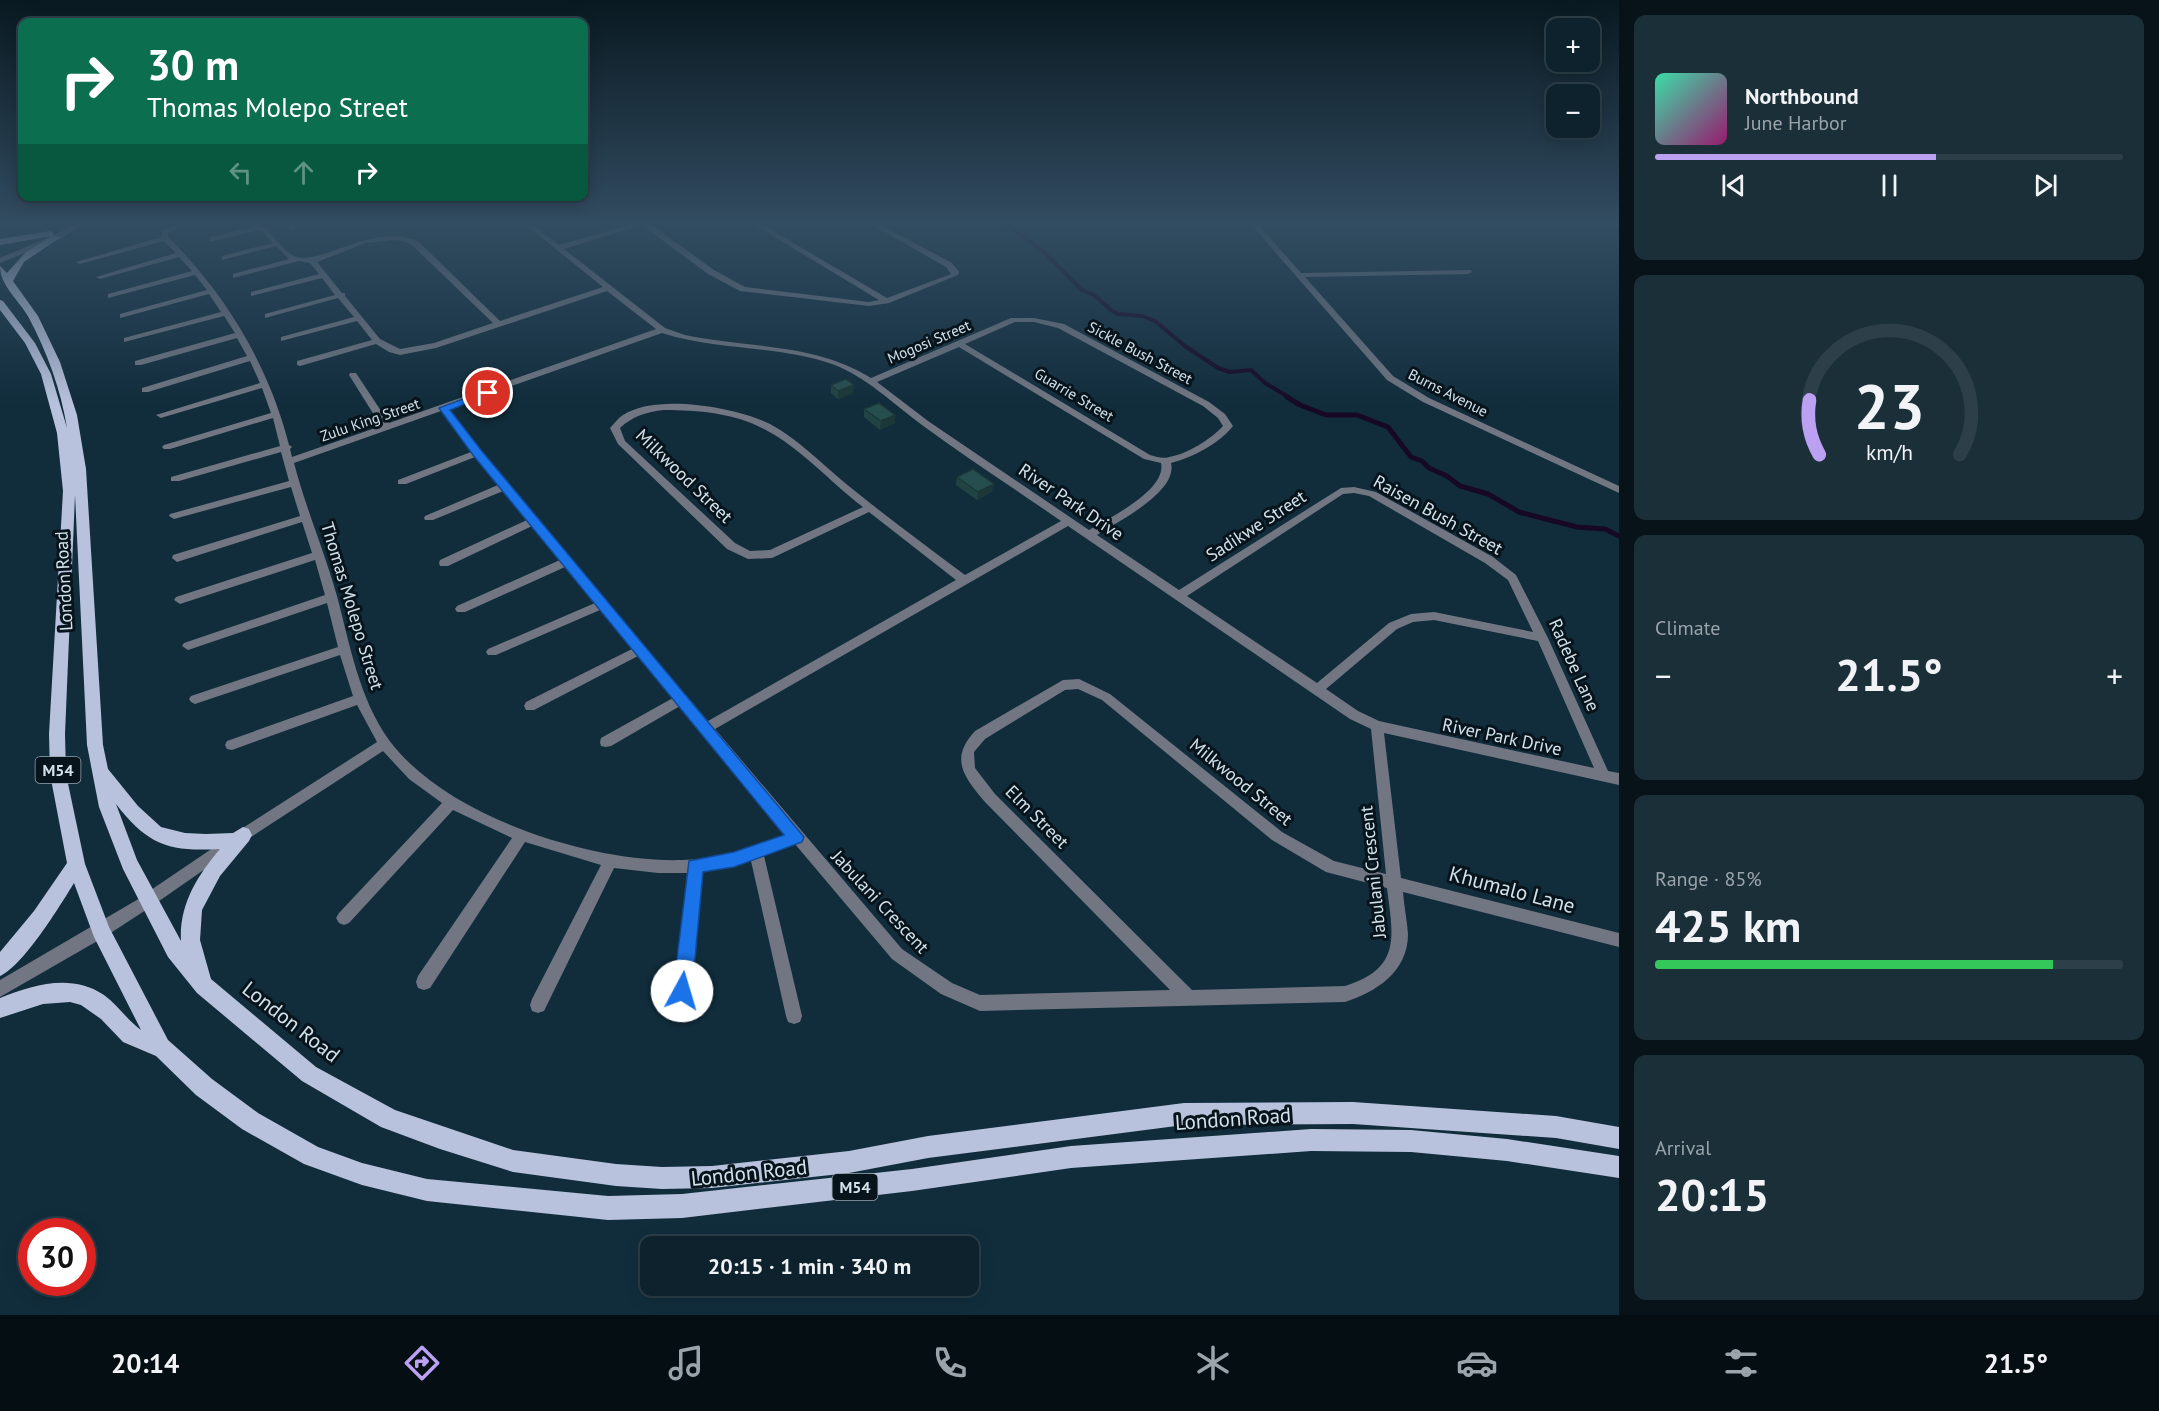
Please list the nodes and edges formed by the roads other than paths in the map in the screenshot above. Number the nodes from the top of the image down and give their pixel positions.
1 (10, 282) edge
2 (159, 282) edge
3 (204, 282) edge
4 (295, 282) edge
5 (332, 282) edge
6 (455, 282) edge
7 (601, 282) edge
8 (731, 282) edge
9 (855, 282) edge
10 (939, 282) edge
11 (1306, 282) edge
12 (608, 288) junction
13 (211, 291) junction
14 (254, 294) dead end
15 (342, 295) junction
16 (111, 296) dead end
17 (886, 301) junction
18 (0, 303) edge
19 (225, 312) junction
20 (123, 316) dead end
21 (268, 316) dead end
22 (360, 318) junction
23 (1034, 320) joint
24 (498, 324) junction
25 (662, 330) junction
26 (238, 335) junction
27 (284, 339) dead end
28 (127, 340) dead end
29 (377, 341) junction
30 (960, 344) junction
31 (251, 358) junction
32 (138, 363) dead end
33 (300, 363) dead end
34 (353, 375) dead end
35 (869, 382) junction
36 (265, 384) junction
37 (145, 390) dead end
38 (444, 408) junction
39 (276, 414) junction
40 (161, 415) dead end
41 (387, 428) junction
42 (167, 447) dead end
43 (286, 447) junction
44 (477, 453) junction
45 (1170, 460) junction
46 (290, 461) junction
47 (175, 479) dead end
48 (402, 482) dead end
49 (294, 483) junction
50 (505, 486) junction
51 (1354, 490) joint
52 (1619, 490) edge
53 (870, 508) junction
54 (174, 516) dead end
55 (307, 517) junction
56 (429, 518) dead end
57 (535, 520) junction
58 (1070, 520) junction
59 (1090, 534) junction
60 (319, 555) junction
61 (177, 558) dead end
62 (568, 561) junction
63 (444, 563) dead end
64 (1506, 572) joint
65 (964, 580) junction
66 (1179, 596) junction
67 (331, 597) junction
68 (180, 600) dead end
69 (603, 604) junction
70 (461, 609) dead end
71 (1542, 638) junction
72 (188, 646) dead end
73 (344, 649) junction
74 (639, 650) junction
75 (492, 652) dead end
76 (1078, 684) joint
77 (1317, 690) junction
78 (361, 698) junction
79 (195, 699) dead end
80 (681, 700) junction
81 (530, 706) dead end
82 (1377, 726) junction
83 (705, 728) junction
84 (606, 742) dead end
85 (384, 744) junction
86 (232, 745) dead end
87 (100, 770) junction
88 (1604, 776) junction
89 (1619, 779) edge
90 (452, 801) junction
91 (521, 836) junction
92 (796, 837) junction
93 (238, 838) junction
94 (756, 852) junction
95 (610, 862) junction
96 (76, 864) junction
97 (695, 866) junction
98 (1394, 881) junction
99 (147, 900) junction
100 (344, 918) dead end
101 (101, 931) junction
102 (1619, 940) edge
103 (0, 966) edge
104 (424, 982) dead end
105 (204, 986) junction
106 (0, 989) edge
107 (682, 991) dead end
108 (1189, 998) junction
109 (538, 1005) dead end
110 (0, 1008) edge
111 (794, 1016) dead end
112 (161, 1047) junction
113 (1619, 1138) edge
114 (1619, 1167) edge

1 - 87 main road, London Road / M54
2 - 16 street
3 - 13 street, Thomas Molepo Street
4 - 14 street
5 - 15 street
6 - 24 street
7 - 12 street, River Park Drive
8 - 17 street
9 - 17 street
10 - 17 street
11 - 52 street, Burns Avenue
12 - 24 street
12 - 25 street, River Park Drive
13 - 19 street, Thomas Molepo Street
13 - 20 street
15 - 21 street
15 - 22 street
18 - 96 main road, London Road / M54
19 - 26 street, Thomas Molepo Street
19 - 28 street
22 - 27 street
22 - 29 street
23 - 30 street, Mogosi Street
23 - 45 street, Sickle Bush Street
24 - 29 street
25 - 35 street, River Park Drive
25 - 38 street, Zulu King Street
26 - 31 street, Thomas Molepo Street
26 - 32 street
29 - 33 street
30 - 35 street, Mogosi Street
30 - 45 street, Guarrie Street
31 - 36 street, Thomas Molepo Street
31 - 37 street
34 - 41 street
35 - 58 street, River Park Drive
36 - 39 street, Thomas Molepo Street
36 - 40 street
38 - 41 street, Zulu King Street
38 - 44 street, Jabulani Crescent
39 - 42 street
39 - 43 street, Thomas Molepo Street
41 - 46 street, Zulu King Street
43 - 46 street, Thomas Molepo Street
43 - 47 street
44 - 48 street
44 - 50 street, Jabulani Crescent
45 - 59 street
46 - 49 street, Thomas Molepo Street
49 - 54 street
49 - 55 street, Thomas Molepo Street
50 - 56 street
50 - 57 street, Jabulani Crescent
51 - 64 street, Raisen Bush Street
51 - 66 street, Sadikwe Street
53 - 53 street, Milkwood Street
53 - 65 street, Milkwood Street
55 - 60 street, Thomas Molepo Street
55 - 61 street
57 - 62 street, Jabulani Crescent
57 - 63 street
58 - 59 street, River Park Drive
58 - 65 street
59 - 66 street, River Park Drive
60 - 67 street, Thomas Molepo Street
60 - 68 street
62 - 69 street, Jabulani Crescent
62 - 70 street
64 - 71 street, Radebe Lane
65 - 83 street
66 - 77 street, River Park Drive
67 - 72 street
67 - 73 street, Thomas Molepo Street
69 - 74 street, Jabulani Crescent
69 - 75 street
71 - 77 street
71 - 88 street, Radebe Lane
73 - 78 street, Thomas Molepo Street
73 - 79 street
74 - 80 street, Jabulani Crescent
74 - 81 street
76 - 98 street, Milkwood Street
76 - 108 street, Elm Street
77 - 82 street, River Park Drive
78 - 85 street, Thomas Molepo Street
78 - 86 street
80 - 83 street, Jabulani Crescent
80 - 84 street
82 - 88 street, River Park Drive
82 - 98 street, Jabulani Crescent
83 - 92 street, Jabulani Crescent
85 - 90 street, Thomas Molepo Street
85 - 93 street
87 - 93 main road
87 - 99 main road, London Road / M54
88 - 89 street, River Park Drive
90 - 91 street, Thomas Molepo Street
90 - 100 street
91 - 95 street, Thomas Molepo Street
91 - 104 street
92 - 94 street, Thomas Molepo Street
92 - 108 street, Jabulani Crescent
93 - 99 street
93 - 105 main road
94 - 97 street, Thomas Molepo Street
94 - 111 street
95 - 97 street, Thomas Molepo Street
95 - 109 street
96 - 101 main road, London Road / M54
96 - 103 main road
97 - 107 street
98 - 102 street, Khumalo Lane
98 - 108 street, Jabulani Crescent
99 - 101 street
99 - 105 main road, London Road / M54
101 - 106 street
101 - 112 main road, London Road / M54
105 - 113 main road, London Road / M54
110 - 112 main road
112 - 114 main road, London Road / M54

